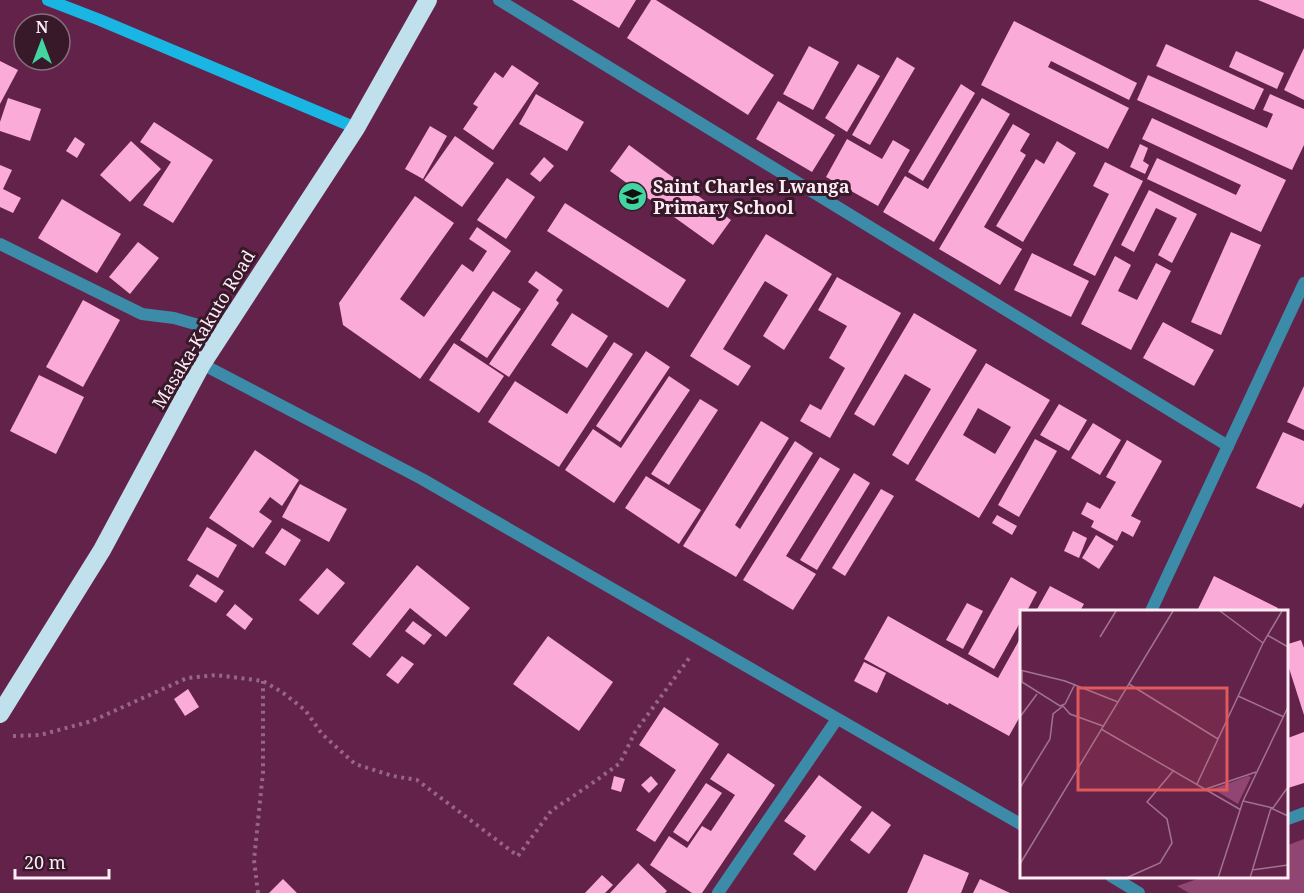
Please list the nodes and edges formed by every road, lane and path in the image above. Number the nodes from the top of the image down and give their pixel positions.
1 (48, 0) edge
2 (428, 0) edge
3 (499, 0) edge
4 (356, 128) junction
5 (0, 244) edge
6 (1304, 283) edge
7 (223, 332) junction
8 (202, 364) junction
9 (1228, 446) junction
10 (1151, 610) edge
11 (702, 640) junction
12 (263, 681) junction
13 (0, 714) edge
14 (837, 719) junction
15 (10, 736) dead end
16 (1304, 813) edge
17 (1289, 818) edge
18 (1020, 824) edge
19 (1120, 878) edge
20 (258, 893) edge
21 (718, 893) edge
22 (1139, 893) edge

1 - 4 street
2 - 4 highway, Masaka-Kakuto Road
3 - 9 street
4 - 7 highway, Masaka-Kakuto Road
5 - 7 street
6 - 9 street
7 - 8 highway, Masaka-Kakuto Road
8 - 11 street
8 - 13 highway, Masaka-Kakuto Road
9 - 10 street
11 - 12 path
11 - 14 street
12 - 15 path
12 - 20 path
14 - 18 street
14 - 21 street
16 - 17 street
19 - 22 street

